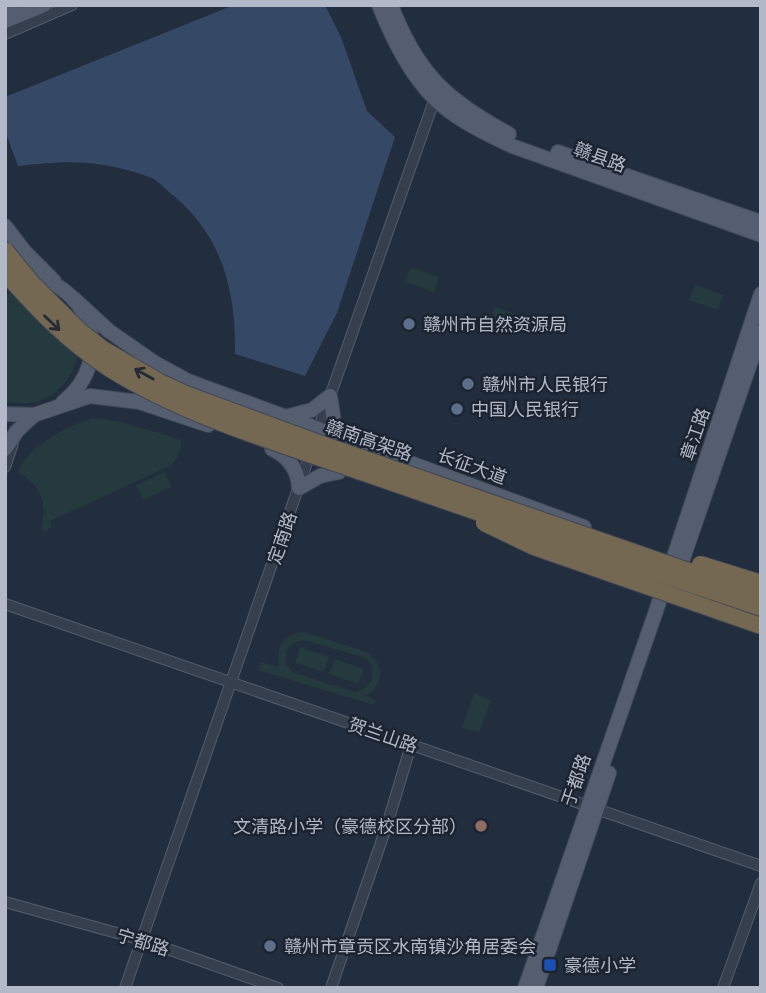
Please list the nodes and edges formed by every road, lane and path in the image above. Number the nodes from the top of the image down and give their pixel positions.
1 (12, 5) edge
2 (44, 5) edge
3 (72, 5) edge
4 (379, 5) edge
5 (391, 5) edge
6 (5, 8) edge
7 (5, 21) edge
8 (5, 34) edge
9 (437, 93) junction
10 (761, 222) edge
11 (5, 226) edge
12 (761, 234) edge
13 (5, 250) edge
14 (5, 275) edge
15 (57, 285) junction
16 (761, 294) edge
17 (73, 298) junction
18 (761, 332) edge
19 (330, 396) junction
20 (48, 410) junction
21 (5, 414) edge
22 (281, 417) junction
23 (317, 430) junction
24 (17, 432) junction
25 (346, 441) junction
26 (5, 449) edge
27 (272, 449) junction
28 (309, 462) junction
29 (5, 467) edge
30 (339, 472) junction
31 (299, 488) junction
32 (412, 490) junction
33 (524, 514) junction
34 (677, 560) junction
35 (761, 583) edge
36 (668, 587) junction
37 (761, 589) edge
38 (761, 596) edge
39 (5, 604) edge
40 (761, 607) edge
41 (761, 619) edge
42 (761, 626) edge
43 (231, 682) junction
44 (411, 745) junction
45 (592, 807) junction
46 (761, 866) edge
47 (761, 883) edge
48 (5, 902) edge
49 (142, 940) junction
50 (125, 988) edge
51 (278, 988) edge
52 (331, 988) edge
53 (525, 988) edge
54 (536, 988) edge
55 (723, 988) edge

1 - 6 main road
2 - 7 main road
3 - 8 street
4 - 9 main road
5 - 9 main road
9 - 10 main road, 赣县路
9 - 12 main road, 赣县路
9 - 19 street, 定南路
11 - 15 main road, 长征大道
33 -> 13 highway, 赣南高架路, bridge
14 - 15 main road
14 -> 32 highway, 赣南高架路, bridge
15 - 17 main road, 长征大道
16 - 34 main road, 章江路
17 - 20 main road
17 - 22 main road, 长征大道
18 - 34 main road, 章江路
19 - 22 main road
19 - 23 street, 定南路
19 - 25 main road
20 - 21 main road
20 - 24 main road
20 - 27 main road
22 - 23 main road, 长征大道
23 - 25 main road, 长征大道
23 - 28 street, 定南路
24 - 26 main road
24 - 29 street
25 - 34 main road, 长征大道
27 - 28 main road
27 - 31 main road
28 - 30 main road
28 - 31 street, 定南路
30 - 31 main road
30 - 36 main road
31 - 43 street, 定南路
32 - 40 highway, 赣南高架路, bridge
32 - 42 highway, bridge
33 - 35 highway, bridge
33 - 38 highway, 赣南高架路, bridge
34 - 36 main road, 章江路
34 - 37 main road, 长征大道
36 - 41 main road
36 - 45 main road, 于都路
39 - 43 street, 贺兰山路
43 - 44 street, 贺兰山路
43 - 49 street, 定南路
44 - 45 street, 贺兰山路
44 - 52 street
45 - 46 street, 贺兰山路
45 - 53 main road, 于都路
45 - 54 main road, 于都路
47 - 55 street
48 - 49 street, 宁都路
49 - 50 street, 定南路
49 - 51 street, 宁都路

